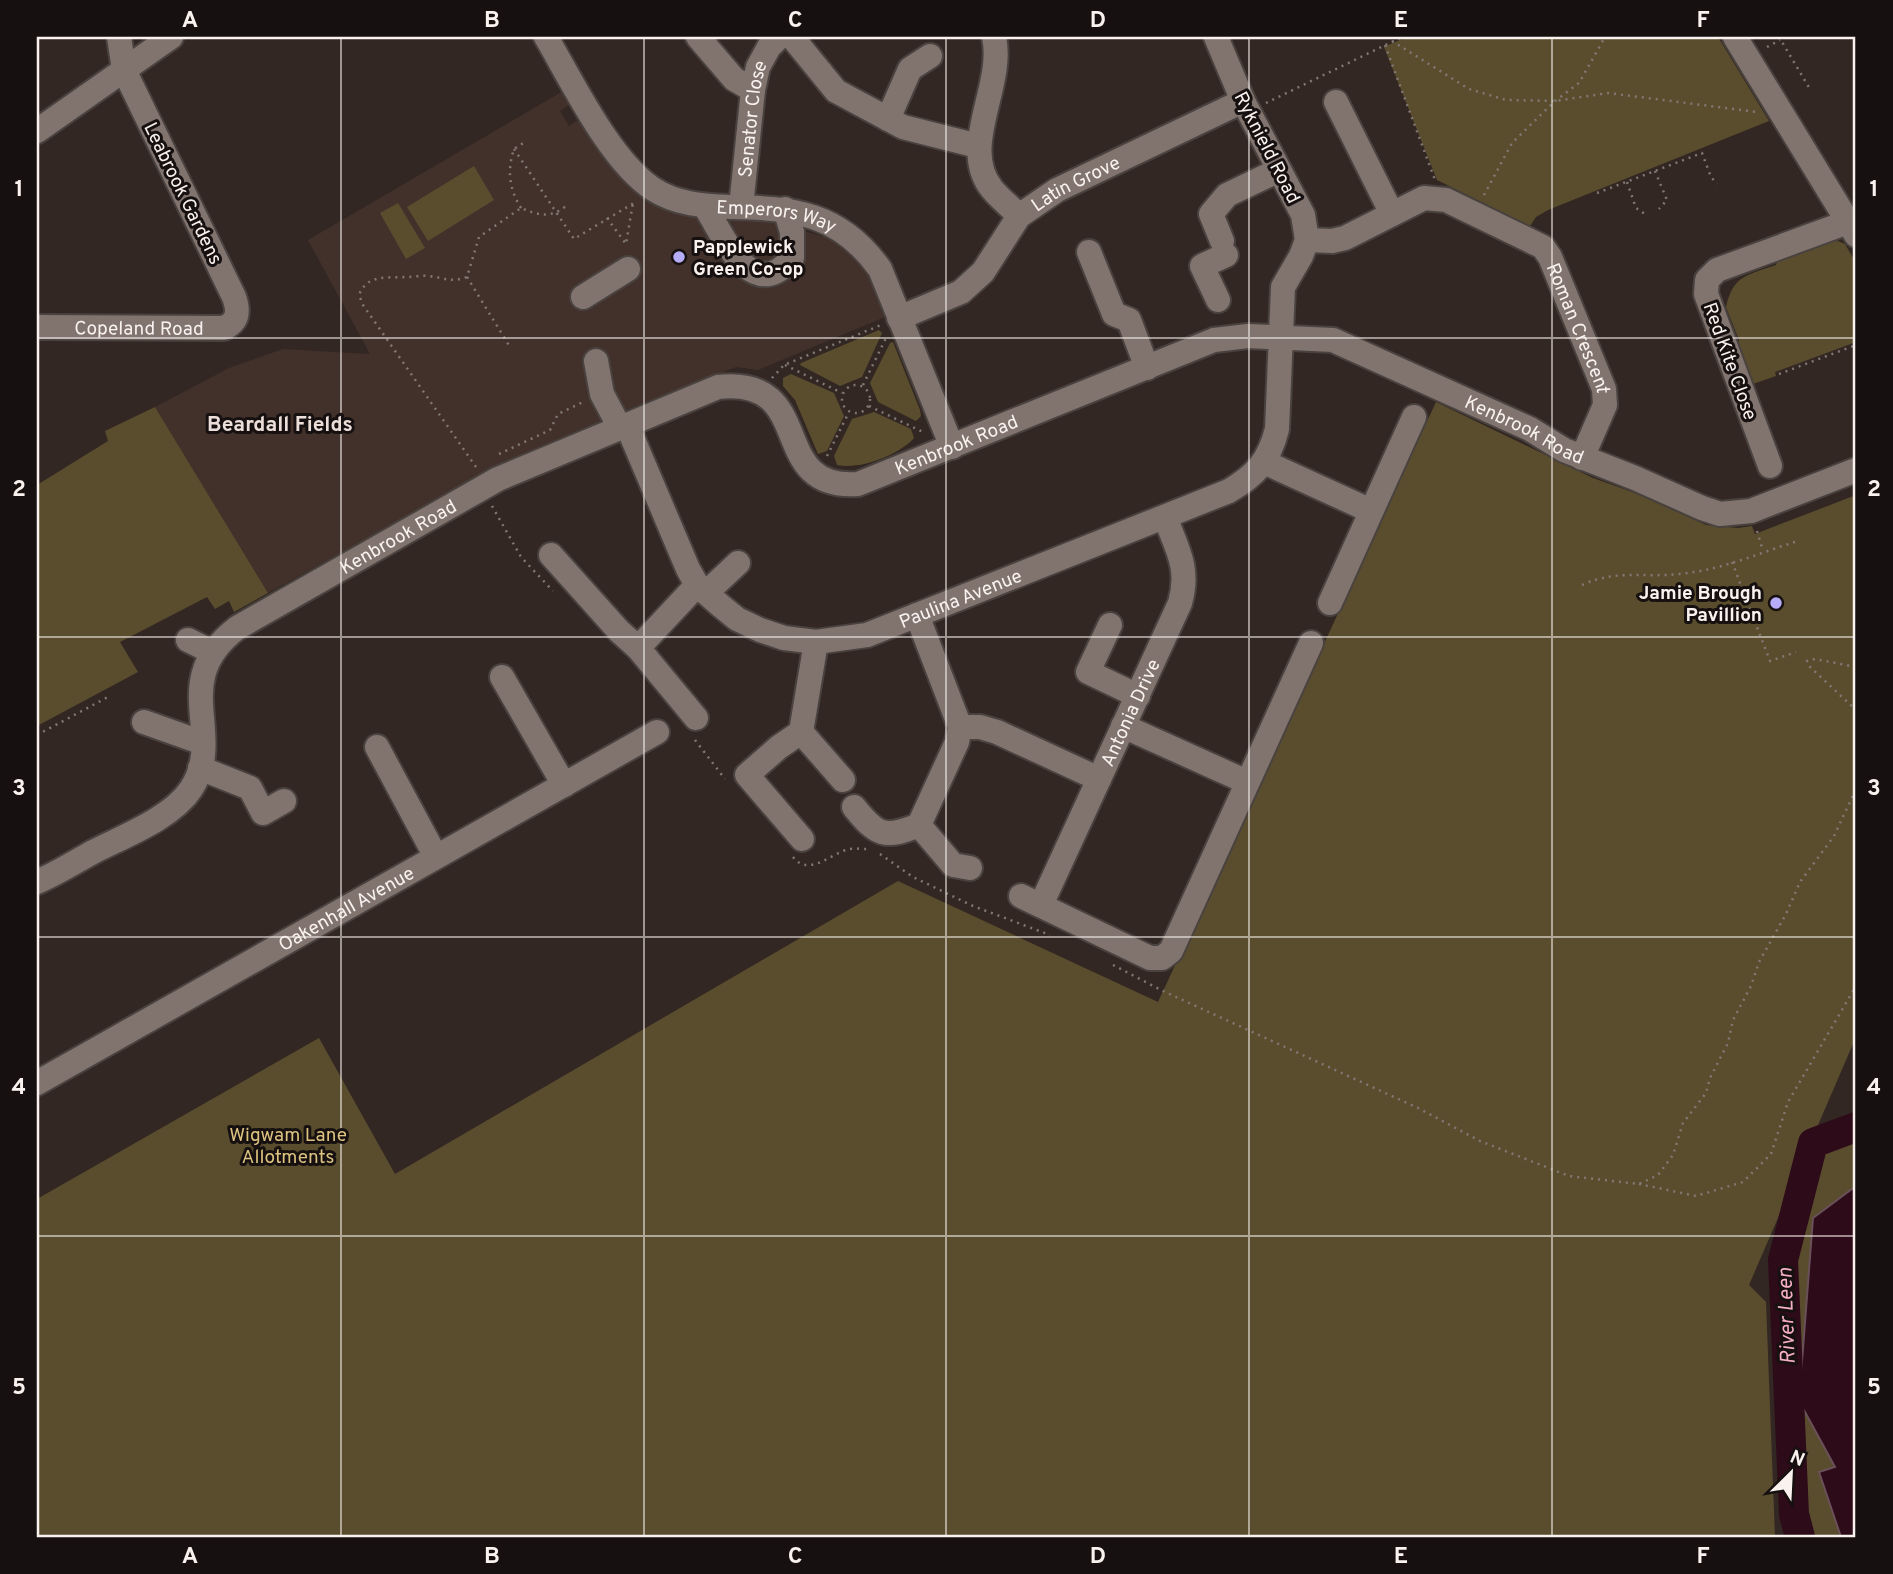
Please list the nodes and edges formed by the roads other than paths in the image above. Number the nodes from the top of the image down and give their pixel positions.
1 (119, 37) edge
2 (170, 37) edge
3 (546, 37) edge
4 (698, 37) edge
5 (779, 37) edge
6 (792, 37) edge
7 (994, 37) edge
8 (1216, 37) edge
9 (1735, 37) edge
10 (930, 55) dead end
11 (124, 70) junction
12 (753, 90) junction
13 (1336, 102) dead end
14 (1246, 106) junction
15 (888, 119) junction
16 (37, 131) edge
17 (978, 146) junction
18 (1279, 170) junction
19 (705, 206) junction
20 (741, 207) junction
21 (785, 209) junction
22 (1392, 214) junction
23 (1020, 216) junction
24 (827, 222) junction
25 (1852, 229) edge
26 (1307, 240) junction
27 (1089, 252) dead end
28 (792, 258) junction
29 (628, 269) dead end
30 (583, 297) dead end
31 (1224, 317) junction
32 (236, 318) joint
33 (894, 326) junction
34 (37, 327) edge
35 (1279, 337) junction
36 (596, 361) dead end
37 (1147, 368) junction
38 (1415, 417) dead end
39 (623, 426) junction
40 (952, 447) junction
41 (1582, 458) junction
42 (1264, 462) junction
43 (1770, 466) dead end
44 (1856, 470) edge
45 (1371, 511) junction
46 (1165, 517) junction
47 (551, 555) dead end
48 (738, 564) dead end
49 (702, 589) junction
50 (1330, 603) dead end
51 (916, 615) junction
52 (1110, 625) dead end
53 (188, 640) dead end
54 (816, 642) junction
55 (1311, 643) dead end
56 (636, 648) junction
57 (212, 652) junction
58 (502, 677) dead end
59 (1138, 696) junction
60 (696, 718) dead end
61 (144, 722) dead end
62 (1123, 726) junction
63 (960, 727) junction
64 (801, 732) junction
65 (657, 733) dead end
66 (203, 743) junction
67 (377, 747) dead end
68 (200, 768) junction
69 (1099, 779) junction
70 (843, 780) dead end
71 (1247, 782) junction
72 (564, 785) junction
73 (284, 801) dead end
74 (854, 807) dead end
75 (917, 833) junction
76 (796, 845) road end
77 (436, 857) junction
78 (970, 868) dead end
79 (37, 882) edge
80 (37, 1083) edge

1 - 11 street, Leabrook Gardens
2 - 11 street
3 - 19 street, Emperors Way
4 - 12 street
5 - 12 street, Senator Close
6 - 15 street
7 - 17 street
8 - 14 street, Ryknield Road
9 - 25 street
10 - 15 street
11 - 16 street
11 - 32 street, Leabrook Gardens
12 - 20 street, Senator Close
13 - 22 street
14 - 18 street, Ryknield Road
14 - 23 street, Latin Grove
15 - 17 street
17 - 23 street
18 - 26 street, Ryknield Road
18 - 31 street
19 - 20 street, Emperors Way
19 - 28 street
20 - 21 street, Emperors Way
21 - 24 street, Emperors Way
21 - 28 street
22 - 26 street
22 - 41 street, Roman Crescent
23 - 33 street, Latin Grove
24 - 28 street
24 - 33 street, Emperors Way
25 - 43 street, Red Kite Close
26 - 35 street
27 - 37 street
29 - 30 street
31 - 35 street, Kenbrook Road
31 - 37 street, Kenbrook Road
32 - 34 street, Copeland Road
33 - 40 street, Emperors Way
35 - 41 street, Kenbrook Road
35 - 42 street, Paulina Avenue
36 - 39 street, Paulina Avenue
37 - 40 street, Kenbrook Road
38 - 45 street
39 - 40 street, Kenbrook Road
39 - 49 street, Paulina Avenue
39 - 57 street, Kenbrook Road
41 - 44 street, Kenbrook Road
42 - 45 street
42 - 46 street, Paulina Avenue
45 - 50 street
46 - 51 street, Paulina Avenue
46 - 59 street, Antonia Drive
47 - 56 street
48 - 49 street
49 - 54 street, Paulina Avenue
49 - 56 street
51 - 54 street, Paulina Avenue
51 - 63 street
52 - 59 street
53 - 57 street
54 - 64 street
55 - 71 street
56 - 60 street
57 - 66 street, Kenbrook Road
58 - 72 street
59 - 62 street, Antonia Drive
61 - 66 street
62 - 69 street, Antonia Drive
62 - 71 street
63 - 69 street
63 - 75 street
64 - 70 street
64 - 76 street
65 - 72 street, Oakenhall Avenue
66 - 68 street, Kenbrook Road
67 - 77 street
68 - 73 street
68 - 79 street, Kenbrook Road
69 - 71 street, Antonia Drive
72 - 77 street, Oakenhall Avenue
74 - 75 street
75 - 78 street
77 - 80 street, Oakenhall Avenue

